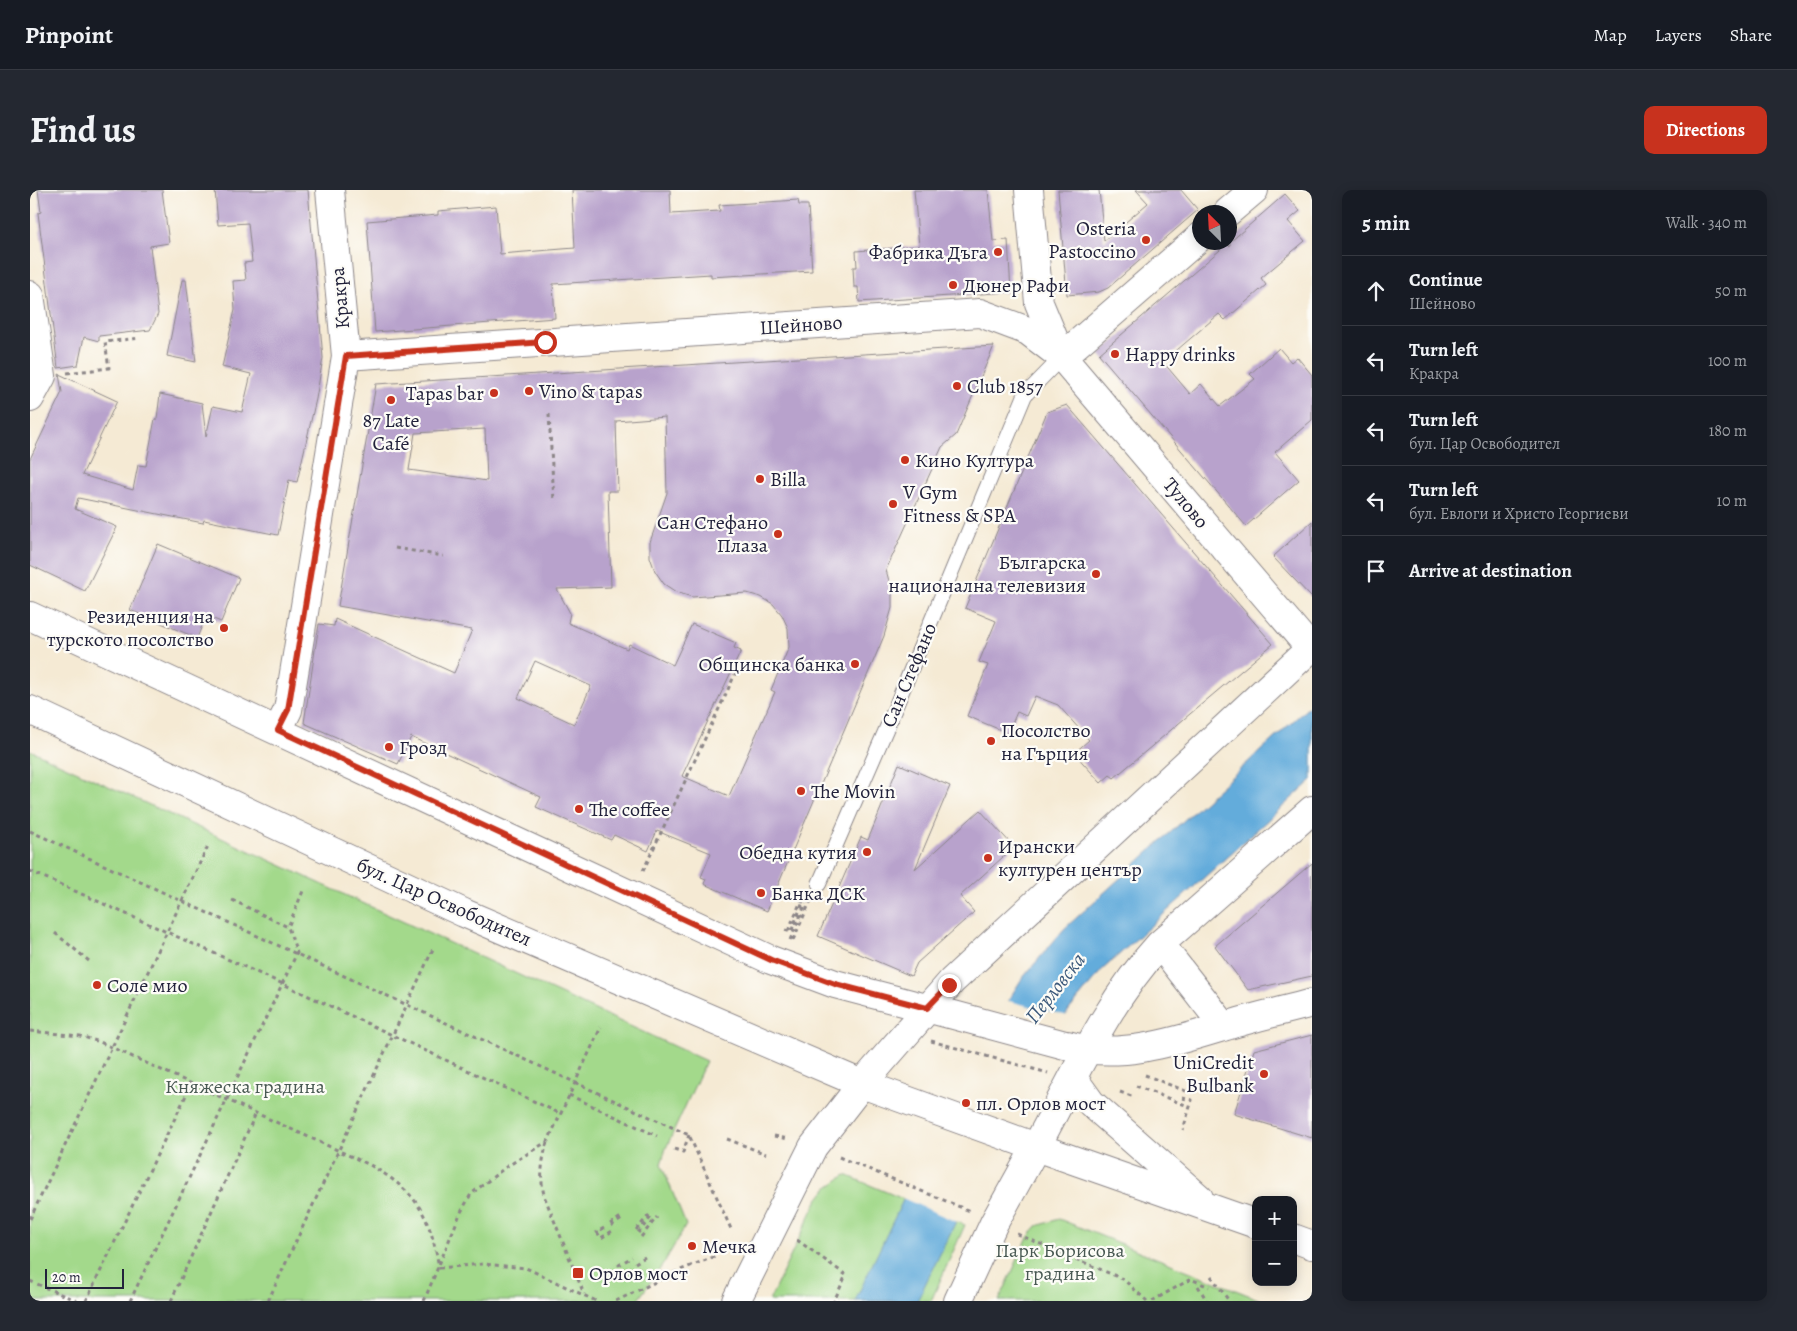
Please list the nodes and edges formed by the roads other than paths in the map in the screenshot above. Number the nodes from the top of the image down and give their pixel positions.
1 (330, 190) edge
2 (1029, 190) edge
3 (1254, 190) edge
4 (1236, 205) edge
5 (1192, 245) edge
6 (30, 295) edge
7 (346, 356) junction
8 (1062, 357) junction
9 (36, 387) edge
10 (30, 616) edge
11 (1311, 648) edge
12 (30, 710) edge
13 (278, 730) junction
14 (1312, 810) edge
15 (819, 884) dead end
16 (1160, 944) junction
17 (1312, 1003) edge
18 (938, 1011) junction
19 (1224, 1026) junction
20 (1076, 1048) junction
21 (1061, 1075) junction
22 (862, 1084) junction
23 (1036, 1147) junction
24 (1209, 1208) junction
25 (1252, 1223) edge
26 (1297, 1239) edge
27 (1312, 1245) edge
28 (736, 1301) edge
29 (958, 1301) edge

1 - 7 main road, Кракра
2 - 8 main road
3 - 4 main road
5 - 8 main road
6 - 9 main road
7 - 8 main road, Шейново
7 - 13 main road, Кракра
8 - 11 main road, Тулово
8 - 15 lane, Сан Стефано
10 - 13 main road
11 - 18 main road
12 - 22 main road, бул. Цар Освободител
13 - 18 main road
14 - 16 main road
16 - 19 main road
16 - 20 main road
17 - 19 main road
18 - 20 main road, bridge
18 - 22 main road
19 - 20 main road
20 - 21 main road
21 - 23 main road
21 - 24 main road
22 - 23 main road, бул. Цар Освободител
22 - 28 main road
23 - 24 main road, бул. Цар Освободител
23 - 29 main road
24 - 25 main road, бул. Цар Освободител
26 - 27 main road

